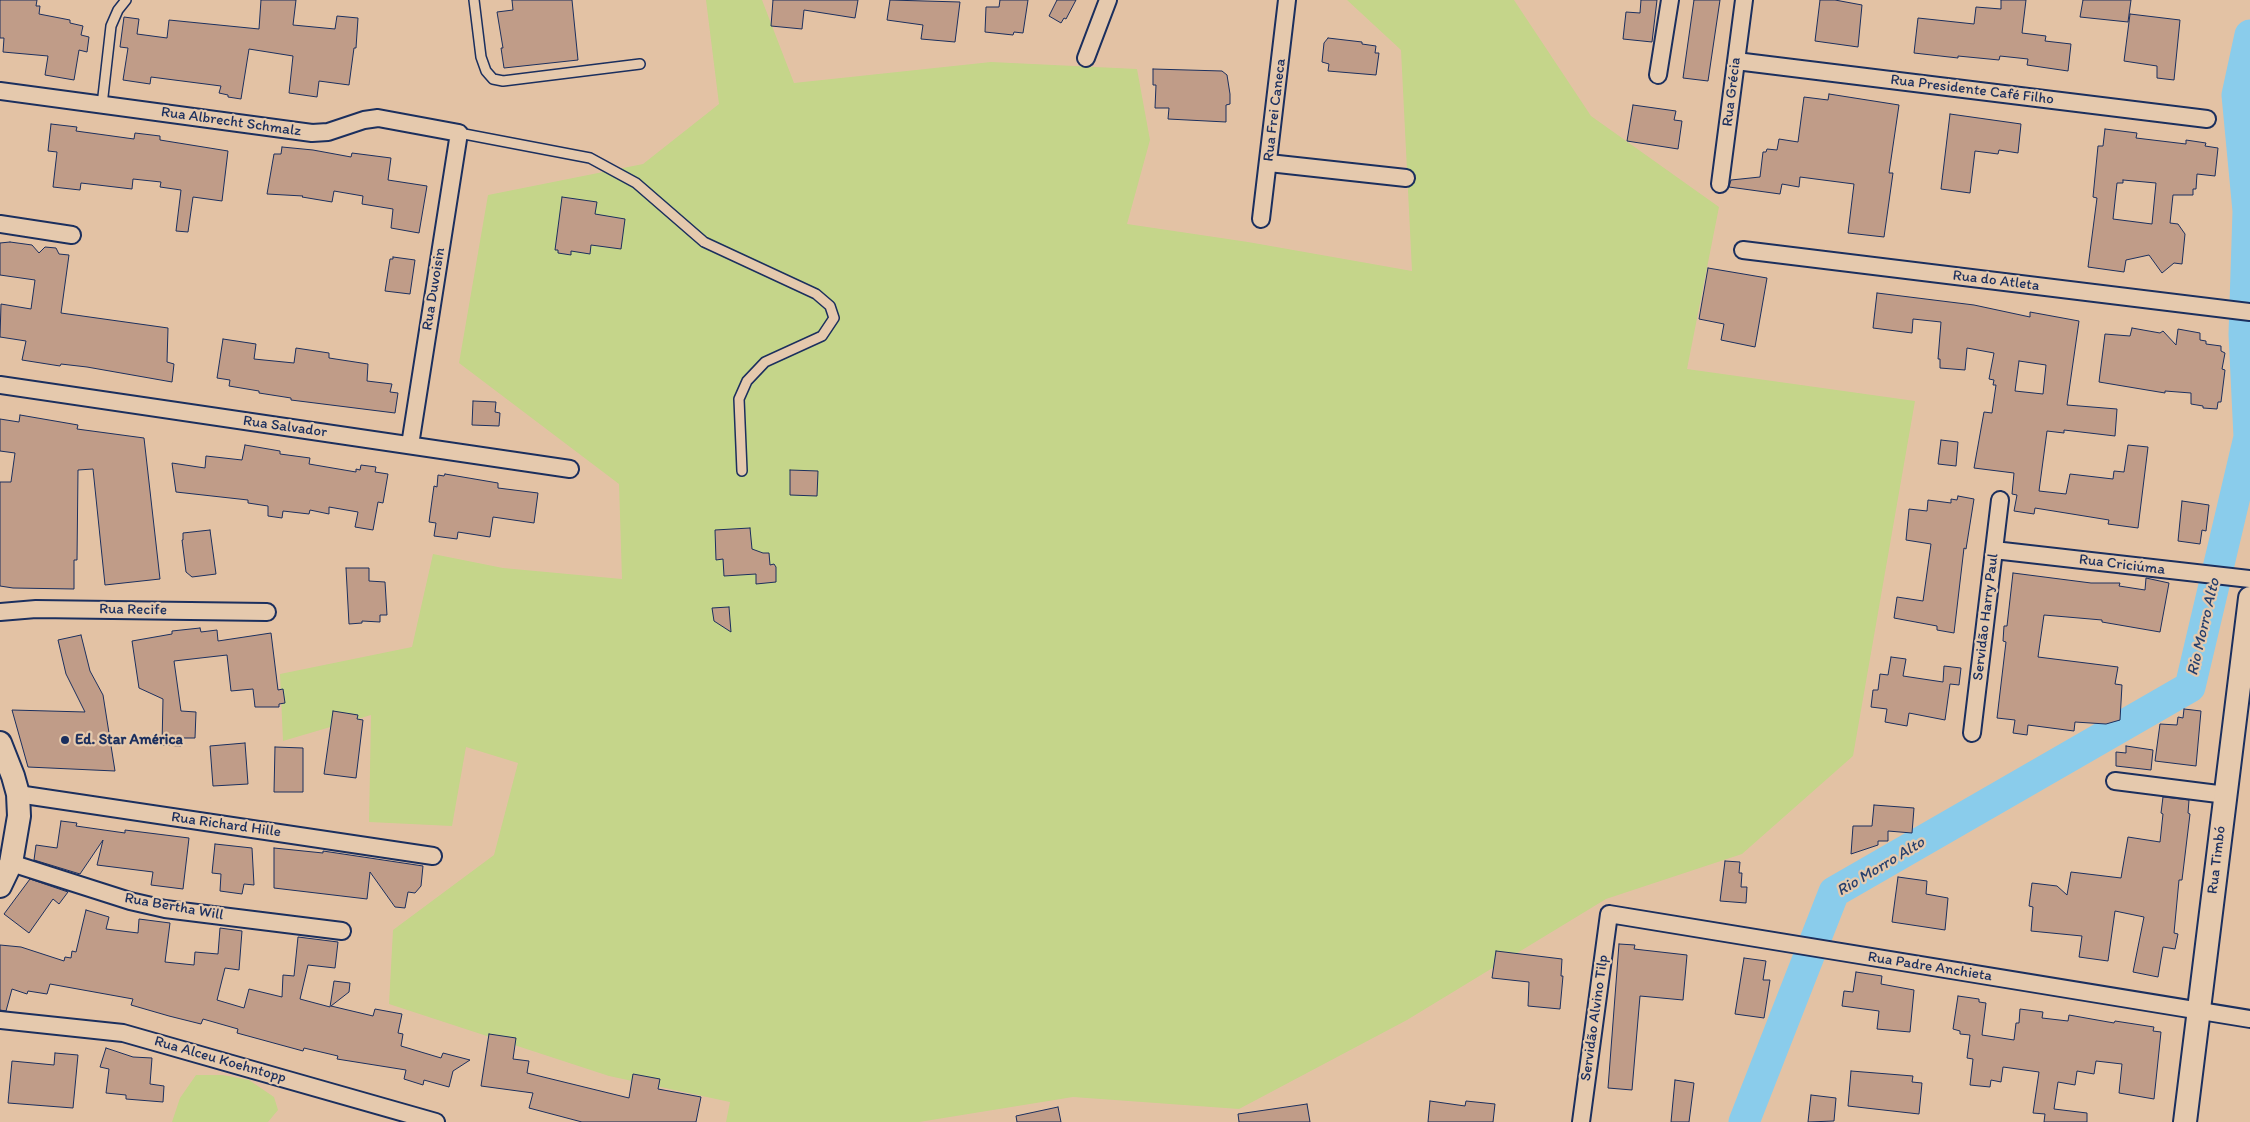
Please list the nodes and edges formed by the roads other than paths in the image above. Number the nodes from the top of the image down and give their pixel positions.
1 (126, 0) edge
2 (474, 0) edge
3 (1108, 0) edge
4 (1288, 0) edge
5 (1670, 0) edge
6 (1744, 0) edge
7 (1086, 58) dead end
8 (1736, 61) junction
9 (640, 64) dead end
10 (1658, 74) dead end
11 (0, 91) edge
12 (102, 105) junction
13 (2207, 119) dead end
14 (459, 133) junction
15 (1269, 163) junction
16 (1406, 178) dead end
17 (1720, 184) dead end
18 (1261, 219) dead end
19 (0, 224) edge
20 (72, 235) dead end
21 (1743, 250) dead end
22 (2250, 312) edge
23 (0, 385) edge
24 (410, 445) junction
25 (570, 469) dead end
26 (742, 471) dead end
27 (2000, 500) dead end
28 (1994, 550) junction
29 (2250, 579) edge
30 (2250, 598) edge
31 (0, 612) edge
32 (267, 612) dead end
33 (1972, 734) dead end
34 (0, 743) edge
35 (2115, 781) dead end
36 (18, 794) junction
37 (2226, 795) junction
38 (433, 856) dead end
39 (12, 863) junction
40 (0, 886) edge
41 (1609, 914) joint
42 (342, 930) dead end
43 (2199, 1011) junction
44 (2250, 1019) edge
45 (0, 1020) edge
46 (436, 1122) edge
47 (1581, 1122) edge
48 (2185, 1122) edge

1 - 12 lane
2 - 9 lane
3 - 7 street
4 - 15 street, Rua Frei Caneca
5 - 10 street
6 - 8 street, Rua Grécia
8 - 13 street, Rua Presidente Café Filho
8 - 17 street, Rua Grécia
11 - 12 street, Rua Albrecht Schmalz
12 - 14 street, Rua Albrecht Schmalz
14 - 24 street, Rua Duvoisin
14 - 26 lane
15 - 16 street
15 - 18 street, Rua Frei Caneca
19 - 20 street
21 - 22 street, Rua do Atleta
23 - 24 street, Rua Salvador
24 - 25 street, Rua Salvador
27 - 28 street, Servidão Harry Paul
28 - 29 street, Rua Criciúma
28 - 33 street, Servidão Harry Paul
30 - 37 main road, Rua Timbó
31 - 32 street, Rua Recife
34 - 36 main road
35 - 37 street
36 - 38 street, Rua Richard Hille
36 - 39 main road
37 - 43 main road, Rua Timbó
39 - 40 main road
39 - 42 street, Rua Bertha Will
41 - 43 street, Rua Padre Anchieta
41 - 47 street, Servidão Alvino Tilp
43 - 44 street, Rua Padre Anchieta
43 - 48 main road, Rua Timbó
45 - 46 street, Rua Alceu Koehntopp

